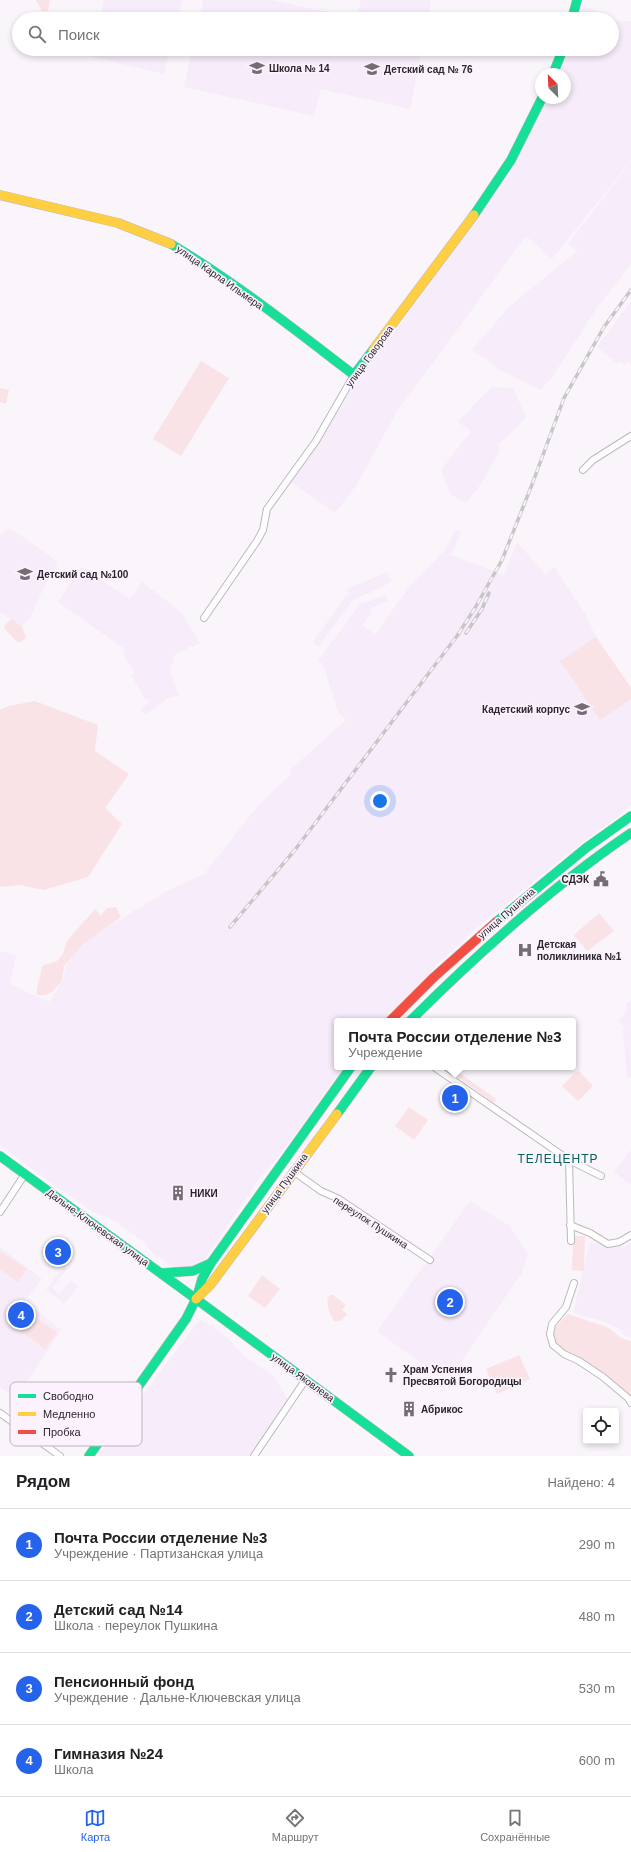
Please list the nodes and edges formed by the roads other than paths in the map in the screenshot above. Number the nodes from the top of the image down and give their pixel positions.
1 (577, 0) edge
2 (574, 12) edge
3 (560, 56) edge
4 (556, 68) edge
5 (539, 104) edge
6 (0, 195) edge
7 (354, 375) junction
8 (631, 436) edge
9 (583, 470) dead end
10 (204, 618) dead end
11 (631, 816) edge
12 (631, 833) edge
13 (393, 1018) edge
14 (413, 1018) edge
15 (350, 1070) edge
16 (369, 1070) edge
17 (438, 1070) edge
18 (0, 1156) edge
19 (569, 1160) junction
20 (293, 1171) junction
21 (26, 1174) junction
22 (601, 1176) dead end
23 (0, 1212) edge
24 (570, 1225) junction
25 (631, 1235) edge
26 (571, 1241) dead end
27 (430, 1260) dead end
28 (211, 1263) junction
29 (162, 1273) junction
30 (574, 1283) dead end
31 (196, 1299) junction
32 (306, 1380) junction
33 (142, 1382) edge
34 (631, 1404) edge
35 (0, 1414) edge
36 (10, 1421) edge
37 (48, 1446) edge
38 (97, 1446) edge
39 (60, 1456) edge
40 (90, 1456) edge
41 (254, 1456) edge
42 (409, 1456) edge

1 - 2 main road
3 - 4 main road
5 - 7 main road, улица Говорова
6 - 7 main road, улица Карла Ильмера
7 - 10 street, улица Говорова
8 - 9 street
11 - 13 main road, улица Пушкина
12 - 14 main road, улица Пушкина
15 - 28 main road, улица Пушкина
16 - 20 main road, улица Пушкина
17 - 19 street
18 - 21 main road, Дальне-Ключевская улица
19 - 22 street
19 - 24 street
20 - 27 street, переулок Пушкина
20 - 31 main road, улица Пушкина
21 - 23 street
21 - 29 main road, Дальне-Ключевская улица
24 - 25 street
24 - 26 street
28 - 29 main road
28 - 31 main road, улица Пушкина
29 - 31 main road, Дальне-Ключевская улица
30 - 34 street
31 - 32 main road, улица Яковлева
31 - 33 main road, улица Пушкина
32 - 41 street
32 - 42 main road, улица Яковлева
35 - 36 street
37 - 39 street
38 - 40 main road, улица Пушкина

